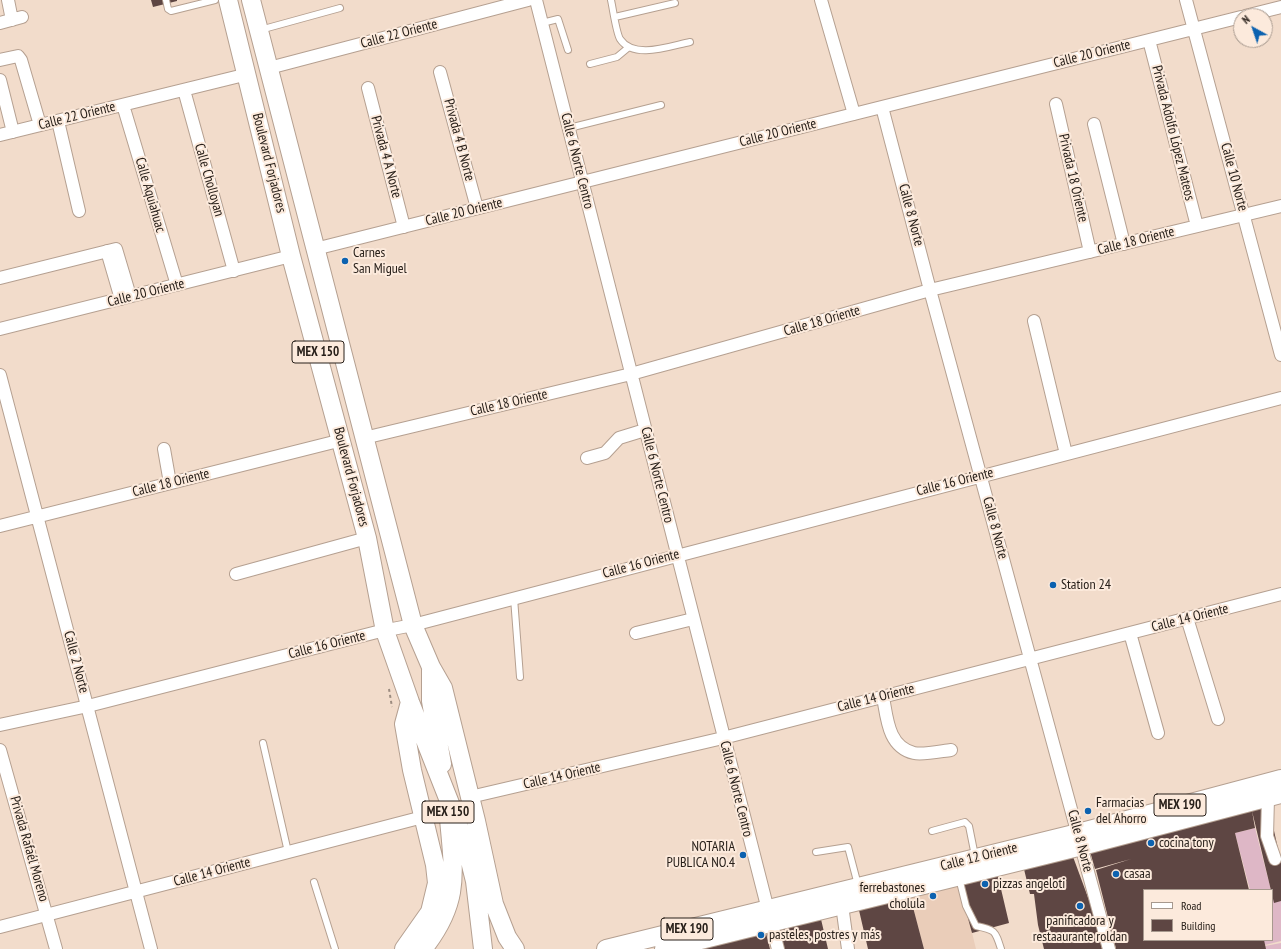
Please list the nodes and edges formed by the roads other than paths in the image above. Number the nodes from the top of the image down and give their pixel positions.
1 (8, 0) edge
2 (166, 0) edge
3 (215, 0) edge
4 (228, 0) edge
5 (250, 0) edge
6 (528, 0) edge
7 (536, 0) edge
8 (611, 0) edge
9 (821, 0) edge
10 (1186, 0) edge
11 (675, 3) dead end
12 (340, 8) dead end
13 (556, 12) dead end
14 (615, 17) junction
15 (558, 19) junction
16 (1233, 19) edge
17 (0, 23) edge
18 (542, 23) junction
19 (1194, 29) junction
20 (258, 31) junction
21 (1149, 40) junction
22 (690, 42) dead end
23 (629, 48) junction
24 (568, 50) dead end
25 (0, 60) edge
26 (590, 64) dead end
27 (269, 68) junction
28 (440, 72) dead end
29 (248, 74) junction
30 (0, 80) edge
31 (368, 88) dead end
32 (184, 90) junction
33 (123, 104) junction
34 (1056, 104) dead end
35 (661, 105) dead end
36 (882, 107) junction
37 (854, 114) junction
38 (58, 121) junction
39 (1094, 124) dead end
40 (40, 125) junction
41 (569, 128) junction
42 (13, 132) junction
43 (0, 135) edge
44 (582, 182) junction
45 (1281, 206) edge
46 (477, 208) junction
47 (79, 212) dead end
48 (1244, 215) junction
49 (1197, 226) junction
50 (404, 227) junction
51 (1124, 244) junction
52 (315, 249) junction
53 (1090, 252) junction
54 (291, 256) junction
55 (234, 271) junction
56 (0, 278) edge
57 (177, 285) junction
58 (930, 290) junction
59 (125, 298) junction
60 (1034, 321) dead end
61 (0, 329) edge
62 (1281, 355) edge
63 (631, 374) junction
64 (0, 375) edge
65 (1281, 398) edge
66 (646, 430) junction
67 (364, 438) junction
68 (342, 440) junction
69 (164, 449) dead end
70 (1066, 454) junction
71 (587, 458) dead end
72 (981, 476) junction
73 (170, 483) junction
74 (38, 516) junction
75 (0, 526) edge
76 (367, 538) junction
77 (677, 555) junction
78 (236, 574) dead end
79 (1281, 594) edge
80 (514, 598) junction
81 (1187, 618) junction
82 (693, 619) junction
83 (413, 625) junction
84 (385, 630) junction
85 (636, 633) dead end
86 (1130, 633) junction
87 (1031, 659) junction
88 (431, 668) junction
89 (520, 677) dead end
90 (883, 697) junction
91 (410, 702) junction
92 (88, 706) junction
93 (1218, 719) dead end
94 (0, 726) edge
95 (1158, 733) dead end
96 (723, 738) junction
97 (263, 744) dead end
98 (0, 750) edge
99 (951, 750) dead end
100 (1281, 779) edge
101 (447, 796) junction
102 (1274, 796) edge
103 (470, 797) junction
104 (423, 817) junction
105 (932, 832) dead end
106 (1080, 839) junction
107 (288, 852) junction
108 (816, 852) dead end
109 (976, 858) junction
110 (1276, 859) dead end
111 (959, 876) junction
112 (314, 882) dead end
113 (858, 887) junction
114 (137, 892) junction
115 (842, 904) junction
116 (48, 914) junction
117 (769, 915) junction
118 (0, 927) edge
119 (56, 949) edge
120 (151, 949) edge
121 (335, 949) edge
122 (404, 949) edge
123 (423, 949) edge
124 (483, 949) edge
125 (515, 949) edge
126 (606, 949) edge
127 (664, 949) edge
128 (778, 949) edge
129 (848, 949) edge
130 (1001, 949) edge
131 (1109, 949) edge

1 - 17 street
2 - 3 lane
4 - 29 main road, Boulevard Forjadores / MEX 150
5 - 20 main road, Boulevard Forjadores / MEX 150
6 - 27 street, Calle 22 Oriente
7 - 18 street, Calle 6 Norte Centro
8 - 14 lane
9 - 37 street
10 - 19 street, Calle 10 Norte
11 - 14 lane
12 - 20 lane
13 - 15 lane
14 - 23 lane
15 - 18 lane
15 - 24 lane
16 - 19 street, Calle 20 Oriente
18 - 41 street, Calle 6 Norte Centro
19 - 21 street, Calle 20 Oriente
19 - 48 street, Calle 10 Norte
20 - 27 main road, Boulevard Forjadores / MEX 150
21 - 36 street, Calle 20 Oriente
21 - 49 street, Privada Adolfo López Mateos
22 - 23 lane
23 - 26 lane
25 - 40 street
27 - 52 main road, Boulevard Forjadores / MEX 150
28 - 46 street, Privada 4 B Norte
29 - 32 street, Calle 22 Oriente
29 - 54 main road, Boulevard Forjadores / MEX 150
30 - 42 street
31 - 50 street, Privada 4 A Norte
32 - 33 street, Calle 22 Oriente
32 - 55 street, Calle Cholloyan
33 - 38 street, Calle 22 Oriente
33 - 57 street, Calle Aquiahuac
34 - 53 street, Privada 18 Oriente
35 - 41 lane
36 - 37 street, Calle 20 Oriente
36 - 58 street, Calle 8 Norte
37 - 44 street, Calle 20 Oriente
38 - 40 street, Calle 22 Oriente
38 - 47 street
39 - 51 street
40 - 42 street, Calle 22 Oriente
41 - 44 street, Calle 6 Norte Centro
42 - 43 street, Calle 22 Oriente
44 - 46 street, Calle 20 Oriente
44 - 63 street, Calle 6 Norte Centro
45 - 48 street, Calle 18 Oriente
46 - 50 street, Calle 20 Oriente
48 - 49 street, Calle 18 Oriente
48 - 62 street, Calle 10 Norte
49 - 51 street, Calle 18 Oriente
50 - 52 street, Calle 20 Oriente
51 - 53 street, Calle 18 Oriente
52 - 67 main road, Boulevard Forjadores / MEX 150
53 - 58 street, Calle 18 Oriente
54 - 55 street, Calle 20 Oriente
54 - 68 main road, Boulevard Forjadores / MEX 150
55 - 57 street, Calle 20 Oriente
56 - 59 street
57 - 59 street, Calle 20 Oriente
58 - 63 street, Calle 18 Oriente
58 - 72 street, Calle 8 Norte
59 - 61 street, Calle 20 Oriente
60 - 70 street
63 - 66 street, Calle 6 Norte Centro
63 - 67 street, Calle 18 Oriente
64 - 74 street, Calle 2 Norte
65 - 70 street, Calle 16 Oriente
66 - 71 street
66 - 77 street, Calle 6 Norte Centro
67 - 83 main road, Boulevard Forjadores / MEX 150
68 - 73 street, Calle 18 Oriente
68 - 76 main road, Boulevard Forjadores / MEX 150
69 - 73 street
70 - 72 street, Calle 16 Oriente
72 - 77 street, Calle 16 Oriente
72 - 87 street, Calle 8 Norte
73 - 74 street, Calle 18 Oriente
74 - 75 street, Calle 18 Oriente
74 - 92 street, Calle 2 Norte
76 - 78 street
76 - 84 main road, Boulevard Forjadores / MEX 150
77 - 80 street, Calle 16 Oriente
77 - 82 street, Calle 6 Norte Centro
79 - 81 street, Calle 14 Oriente
80 - 83 street, Calle 16 Oriente
80 - 89 lane
81 - 86 street, Calle 14 Oriente
81 - 93 street
82 - 85 street
82 - 96 street, Calle 6 Norte Centro
83 - 84 street, Calle 16 Oriente
83 - 88 main road, Boulevard Forjadores / MEX 150
84 - 91 main road, Boulevard Forjadores / MEX 150
84 - 92 street, Calle 16 Oriente
86 - 87 street, Calle 14 Oriente
86 - 95 street
87 - 90 street, Calle 14 Oriente
87 - 106 street, Calle 8 Norte
88 - 101 main road, MEX 150
88 - 103 main road
90 - 96 street, Calle 14 Oriente
90 - 99 street
91 - 101 main road, Boulevard Forjadores
91 - 104 main road, MEX 150
92 - 94 street, Calle 16 Oriente
92 - 114 street, Calle 2 Norte
96 - 103 street, Calle 14 Oriente
96 - 117 street, Calle 6 Norte Centro
97 - 107 lane
98 - 116 street, Privada Rafaél Moreno
100 - 106 main road, Calle 12 Oriente / MEX 190
101 - 123 main road, MEX 150
101 - 124 main road, Boulevard Forjadores
102 - 106 main road, Calle 12 Oriente / MEX 190
102 - 110 street
103 - 125 main road
104 - 107 street, Calle 14 Oriente
104 - 122 main road, MEX 150
105 - 109 lane
106 - 109 main road, Calle 12 Oriente / MEX 190
106 - 111 main road, Calle 12 Oriente / MEX 190
106 - 131 street, Calle 8 Norte
107 - 114 street, Calle 14 Oriente
108 - 113 lane
109 - 113 main road, Calle 12 Oriente / MEX 190
111 - 115 main road, Calle 12 Oriente / MEX 190
111 - 130 lane
112 - 121 lane
113 - 117 main road, Calle 12 Oriente / MEX 190
114 - 116 street, Calle 14 Oriente
114 - 120 street, Calle 2 Norte
115 - 117 main road, Calle 12 Oriente / MEX 190
115 - 129 street
116 - 118 street, Calle 14 Oriente
116 - 119 street, Privada Rafaél Moreno
117 - 126 main road, Calle 12 Oriente / MEX 190
117 - 127 main road, Calle 12 Oriente / MEX 190
117 - 128 street, Calle 6 Norte Centro

